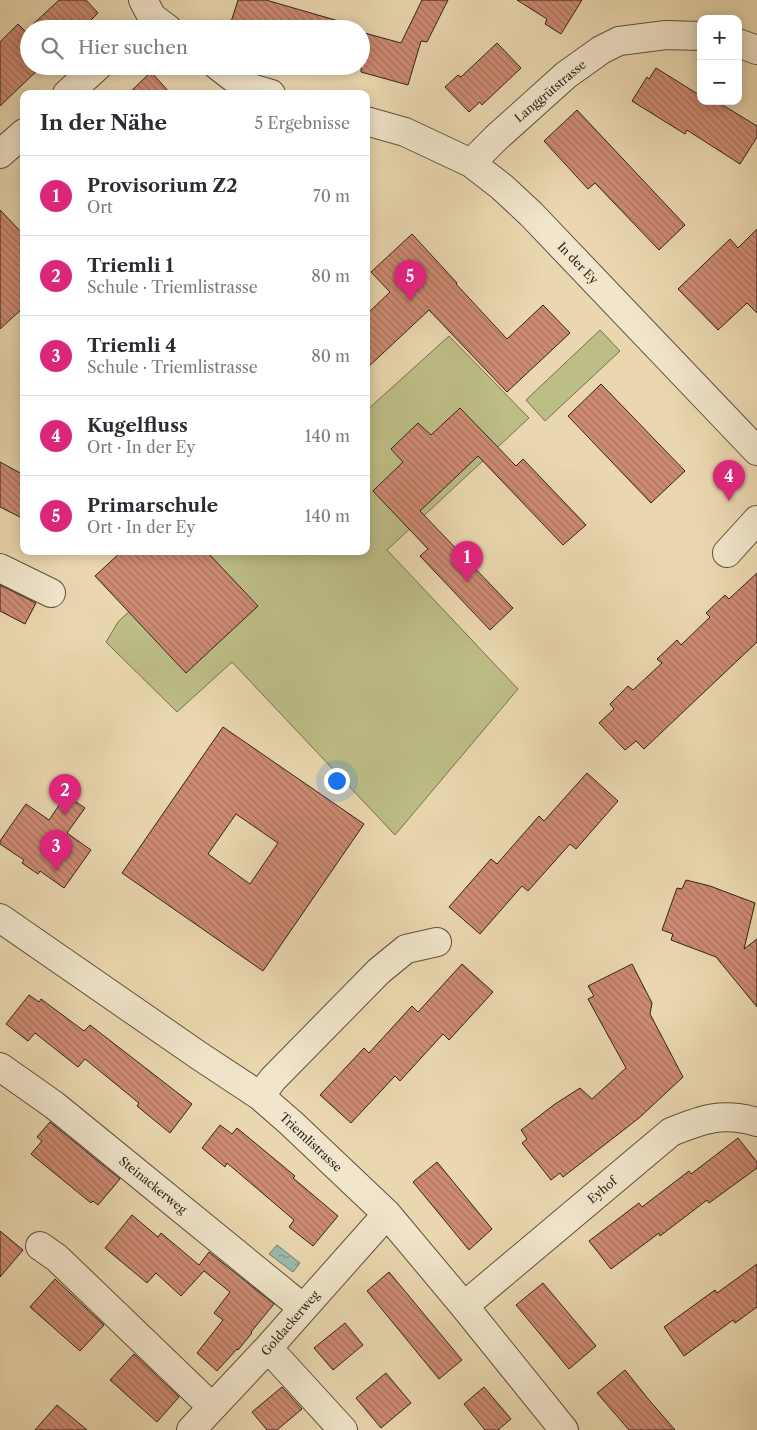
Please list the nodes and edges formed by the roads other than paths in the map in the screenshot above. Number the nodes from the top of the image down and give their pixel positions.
1 (697, 36) edge
2 (742, 44) edge
3 (757, 50) edge
4 (88, 75) edge
5 (230, 75) edge
6 (71, 90) edge
7 (258, 90) edge
8 (370, 122) edge
9 (20, 136) edge
10 (0, 154) edge
11 (471, 163) junction
12 (757, 451) edge
13 (757, 520) edge
14 (727, 553) dead end
15 (0, 568) edge
16 (51, 593) dead end
17 (0, 918) edge
18 (436, 942) dead end
19 (0, 1067) edge
20 (260, 1096) junction
21 (757, 1122) edge
22 (387, 1214) junction
23 (40, 1246) dead end
24 (464, 1306) junction
25 (303, 1308) junction
26 (268, 1348) junction
27 (212, 1407) junction
28 (191, 1430) edge
29 (343, 1430) edge
30 (564, 1430) edge

1 - 11 street, Langgrütstrasse
2 - 3 street
4 - 6 street
5 - 7 street
8 - 11 street, In der Ey
9 - 10 street
11 - 12 street, In der Ey
13 - 14 street
15 - 16 street
17 - 20 street, Triemlistrasse
18 - 20 street
19 - 25 street, Steinackerweg
20 - 22 street, Triemlistrasse
21 - 24 street, Eyhof
22 - 24 street, Triemlistrasse
22 - 25 street, Goldackerweg
23 - 27 street
24 - 30 street, Triemlistrasse
25 - 26 street, Goldackerweg
26 - 27 street, Goldackerweg
26 - 29 street
27 - 28 street, Goldackerweg

